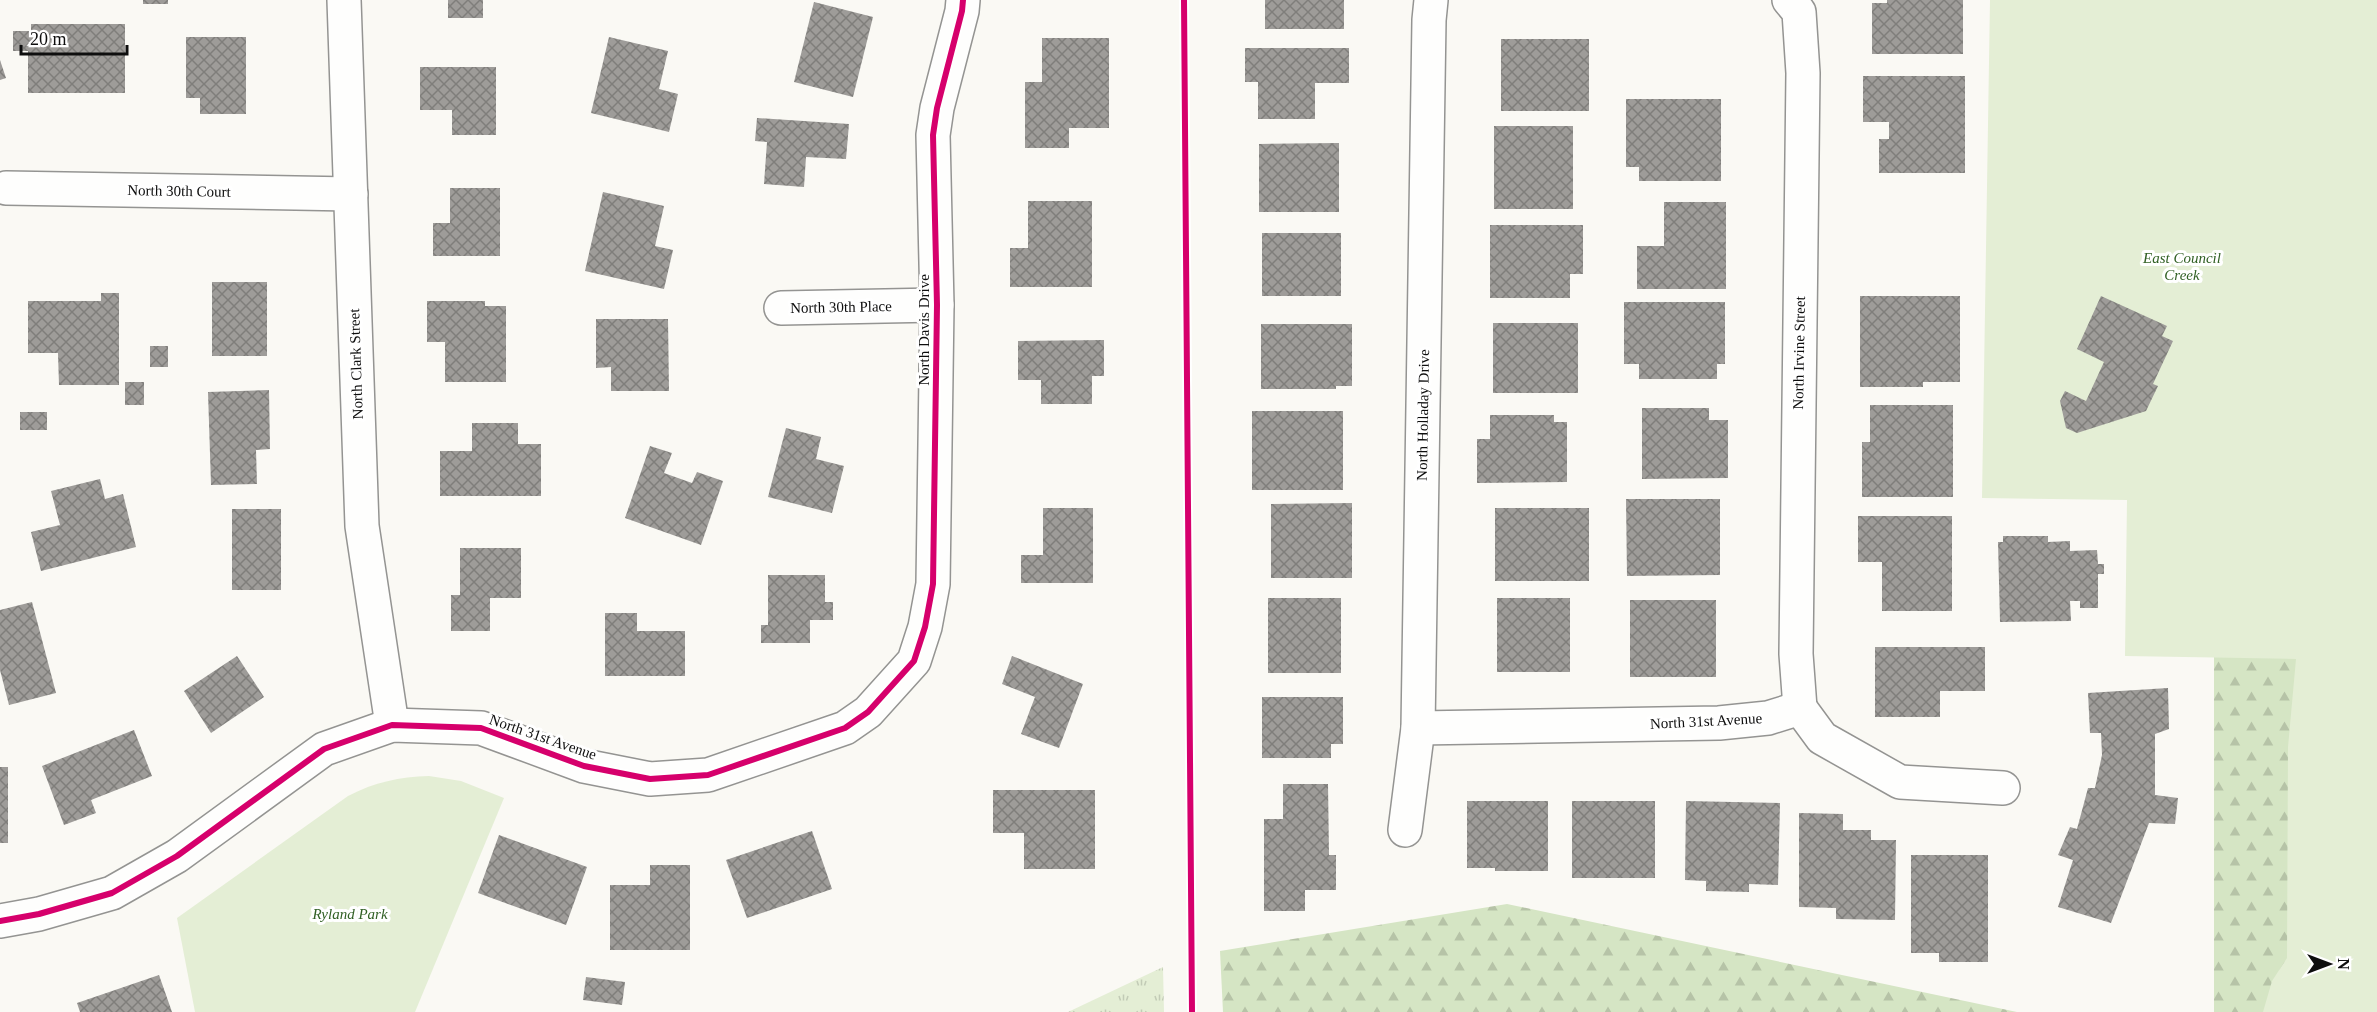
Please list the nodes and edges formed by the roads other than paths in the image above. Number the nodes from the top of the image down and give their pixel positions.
1 (344, 0) edge
2 (963, 0) edge
3 (1431, 0) edge
4 (1789, 0) edge
5 (6, 188) dead end
6 (351, 194) junction
7 (937, 305) junction
8 (781, 308) dead end
9 (914, 661) joint
10 (1800, 708) junction
11 (392, 725) junction
12 (1418, 728) junction
13 (2003, 788) dead end
14 (1405, 830) dead end
15 (0, 921) edge

1 - 6 street, North Clark Street
2 - 7 street, North Davis Drive
3 - 12 street, North Holladay Drive
4 - 10 street, North Irvine Street
5 - 6 street, North 30th Court
6 - 11 street, North Clark Street
7 - 8 street, North 30th Place
7 - 9 street, North Davis Drive
9 - 11 street, North 31st Avenue
10 - 12 street, North 31st Avenue
10 - 13 street
11 - 15 street, North 31st Avenue
12 - 14 street, North Holladay Drive

